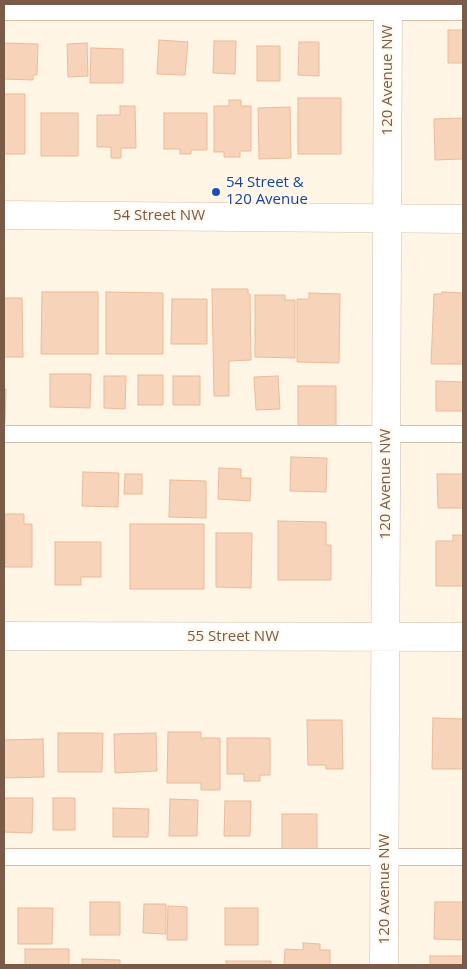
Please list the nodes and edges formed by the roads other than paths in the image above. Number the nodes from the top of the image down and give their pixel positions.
1 (388, 8) edge
2 (4, 12) edge
3 (463, 12) edge
4 (4, 215) edge
5 (387, 218) junction
6 (463, 219) edge
7 (386, 433) junction
8 (4, 434) edge
9 (463, 434) edge
10 (4, 636) edge
11 (385, 637) junction
12 (463, 637) edge
13 (4, 857) edge
14 (385, 857) junction
15 (463, 857) edge
16 (384, 965) edge

1 - 2 lane
1 - 3 lane
1 - 5 street, 120 Avenue NW
4 - 5 street, 54 Street NW
5 - 6 street, 54 Street NW
5 - 7 street, 120 Avenue NW
7 - 8 lane
7 - 9 lane
7 - 11 street, 120 Avenue NW
10 - 11 street, 55 Street NW
11 - 12 street, 55 Street NW
11 - 14 street, 120 Avenue NW
13 - 14 lane
14 - 15 lane
14 - 16 street, 120 Avenue NW

